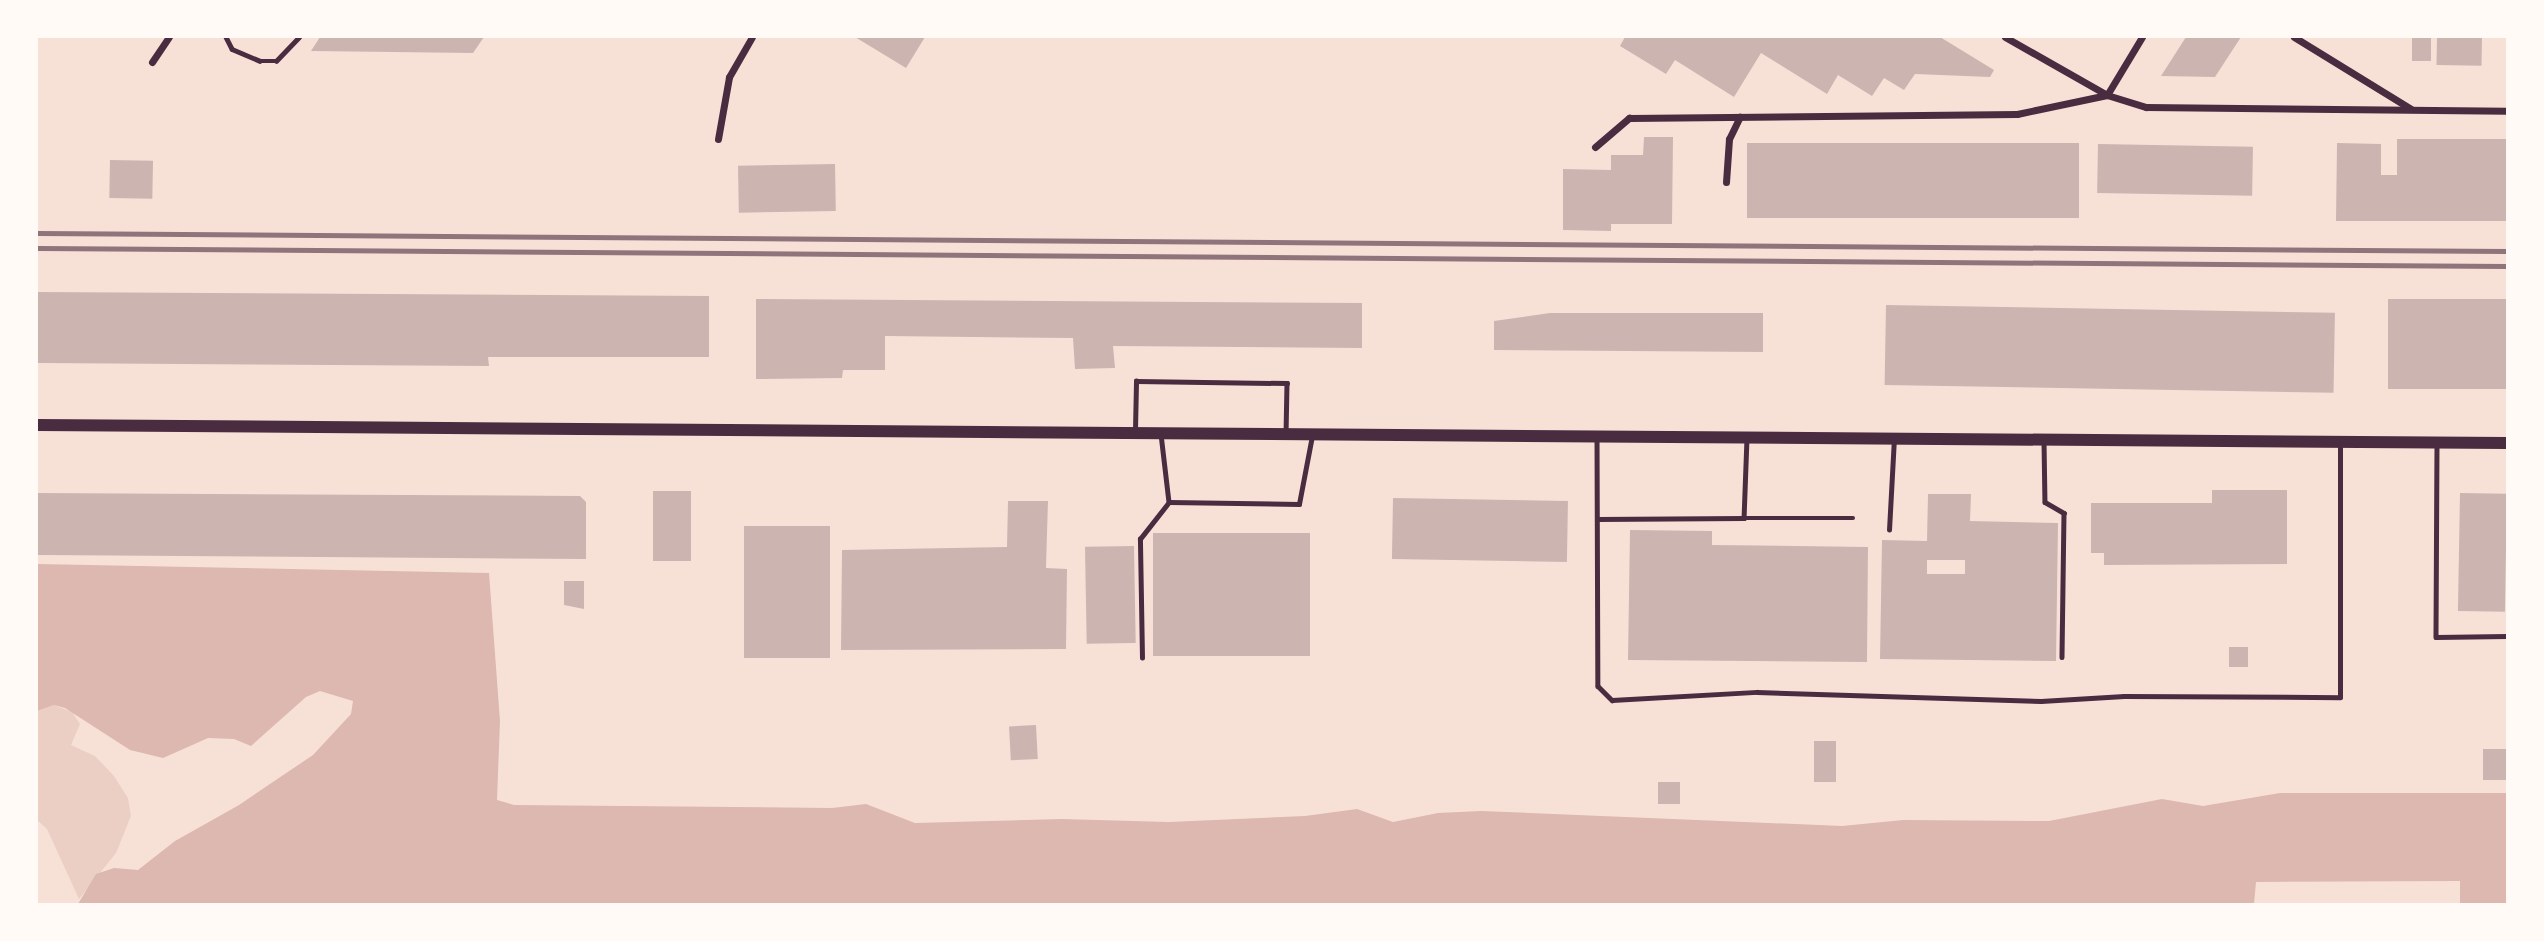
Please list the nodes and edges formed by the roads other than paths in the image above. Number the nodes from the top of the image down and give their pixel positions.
1 (169, 37) edge
2 (226, 37) edge
3 (299, 37) edge
4 (752, 37) edge
5 (2005, 37) edge
6 (2142, 37) edge
7 (2294, 37) edge
8 (152, 62) dead end
9 (2107, 96) junction
10 (2412, 109) junction
11 (2507, 111) edge
12 (1740, 116) junction
13 (719, 139) dead end
14 (1595, 147) dead end
15 (1726, 182) dead end
16 (37, 425) edge
17 (1135, 433) junction
18 (1161, 433) junction
19 (1286, 434) junction
20 (1312, 434) junction
21 (1597, 436) junction
22 (1747, 437) junction
23 (1894, 438) junction
24 (2044, 440) junction
25 (2340, 441) junction
26 (2437, 443) junction
27 (2507, 443) edge
28 (1169, 502) junction
29 (1744, 518) junction
30 (1853, 518) dead end
31 (1597, 519) junction
32 (1889, 530) dead end
33 (2507, 636) edge
34 (2062, 657) dead end
35 (1142, 658) dead end

1 - 8 street
2 - 3 lane
4 - 13 street
5 - 9 street
6 - 9 street
7 - 10 street
9 - 10 street
9 - 12 street
10 - 11 street
12 - 14 street
12 - 15 street
16 - 17 main road
17 - 18 main road
17 - 19 lane
18 - 19 main road
18 - 28 lane
19 - 20 main road
20 - 21 main road
20 - 28 lane
21 - 22 main road
21 - 31 lane
22 - 23 main road
22 - 29 lane
23 - 24 main road
23 - 32 lane
24 - 25 main road
24 - 34 lane
25 - 26 main road
25 - 31 lane
26 - 27 main road
26 - 33 lane
28 - 35 lane
29 - 30 lane
29 - 31 lane

